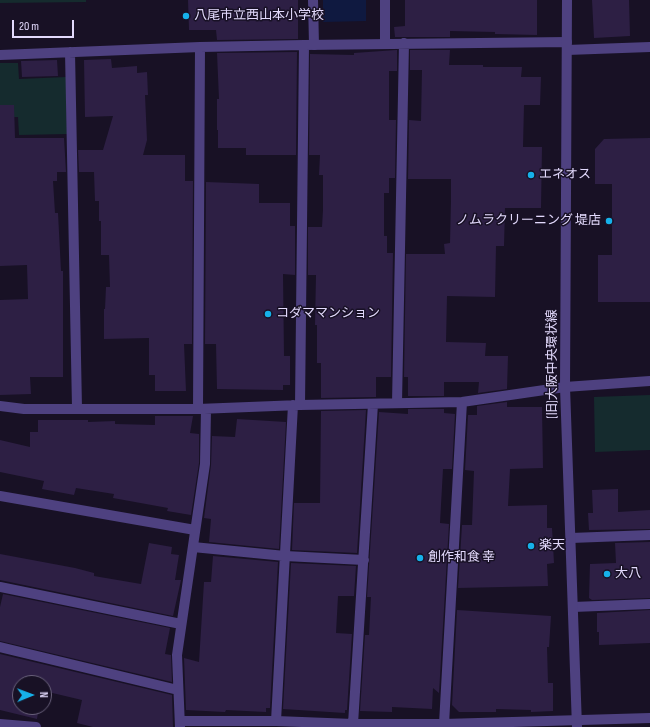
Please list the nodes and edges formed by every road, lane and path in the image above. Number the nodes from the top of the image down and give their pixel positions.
1 (313, 0) edge
2 (385, 0) edge
3 (567, 0) edge
4 (385, 43) junction
5 (404, 43) junction
6 (309, 45) junction
7 (567, 46) junction
8 (200, 47) junction
9 (650, 47) edge
10 (70, 52) junction
11 (0, 55) edge
12 (650, 380) edge
13 (565, 387) junction
14 (462, 402) junction
15 (397, 403) junction
16 (373, 404) junction
17 (296, 405) junction
18 (0, 406) edge
19 (77, 408) junction
20 (202, 409) junction
21 (0, 496) edge
22 (195, 530) junction
23 (650, 535) edge
24 (571, 538) junction
25 (193, 547) junction
26 (285, 556) junction
27 (364, 560) junction
28 (0, 587) edge
29 (650, 604) edge
30 (573, 607) junction
31 (181, 624) junction
32 (0, 647) edge
33 (178, 690) junction
34 (650, 718) edge
35 (276, 721) junction
36 (577, 723) edge
37 (0, 724) edge
38 (180, 724) edge
39 (353, 724) junction
40 (444, 724) junction
41 (36, 727) edge

1 - 6 street
2 - 4 street
3 - 7 street, (旧)大阪中央環状線
4 - 5 street
4 - 6 street
5 - 7 street
5 - 15 street
6 - 8 street
6 - 17 street
7 - 9 street
7 - 13 street, (旧)大阪中央環状線
8 - 10 street
8 - 20 street
10 - 11 street
10 - 19 street
12 - 13 street
13 - 14 street
13 - 24 street, (旧)大阪中央環状線
14 - 15 street
14 - 40 street
15 - 16 street
16 - 17 street
16 - 27 street
17 - 20 street
17 - 26 street
18 - 19 street
19 - 20 street
20 - 22 street
21 - 22 street
22 - 25 street
23 - 24 street
24 - 30 street, (旧)大阪中央環状線
25 - 26 street
25 - 31 street
26 - 27 street
26 - 35 street
27 - 39 street
28 - 31 street
29 - 30 street
30 - 36 street, (旧)大阪中央環状線
31 - 33 street
32 - 33 street
33 - 38 street
34 - 36 street
35 - 38 street
35 - 39 street
36 - 40 street
37 - 41 street
39 - 40 street

